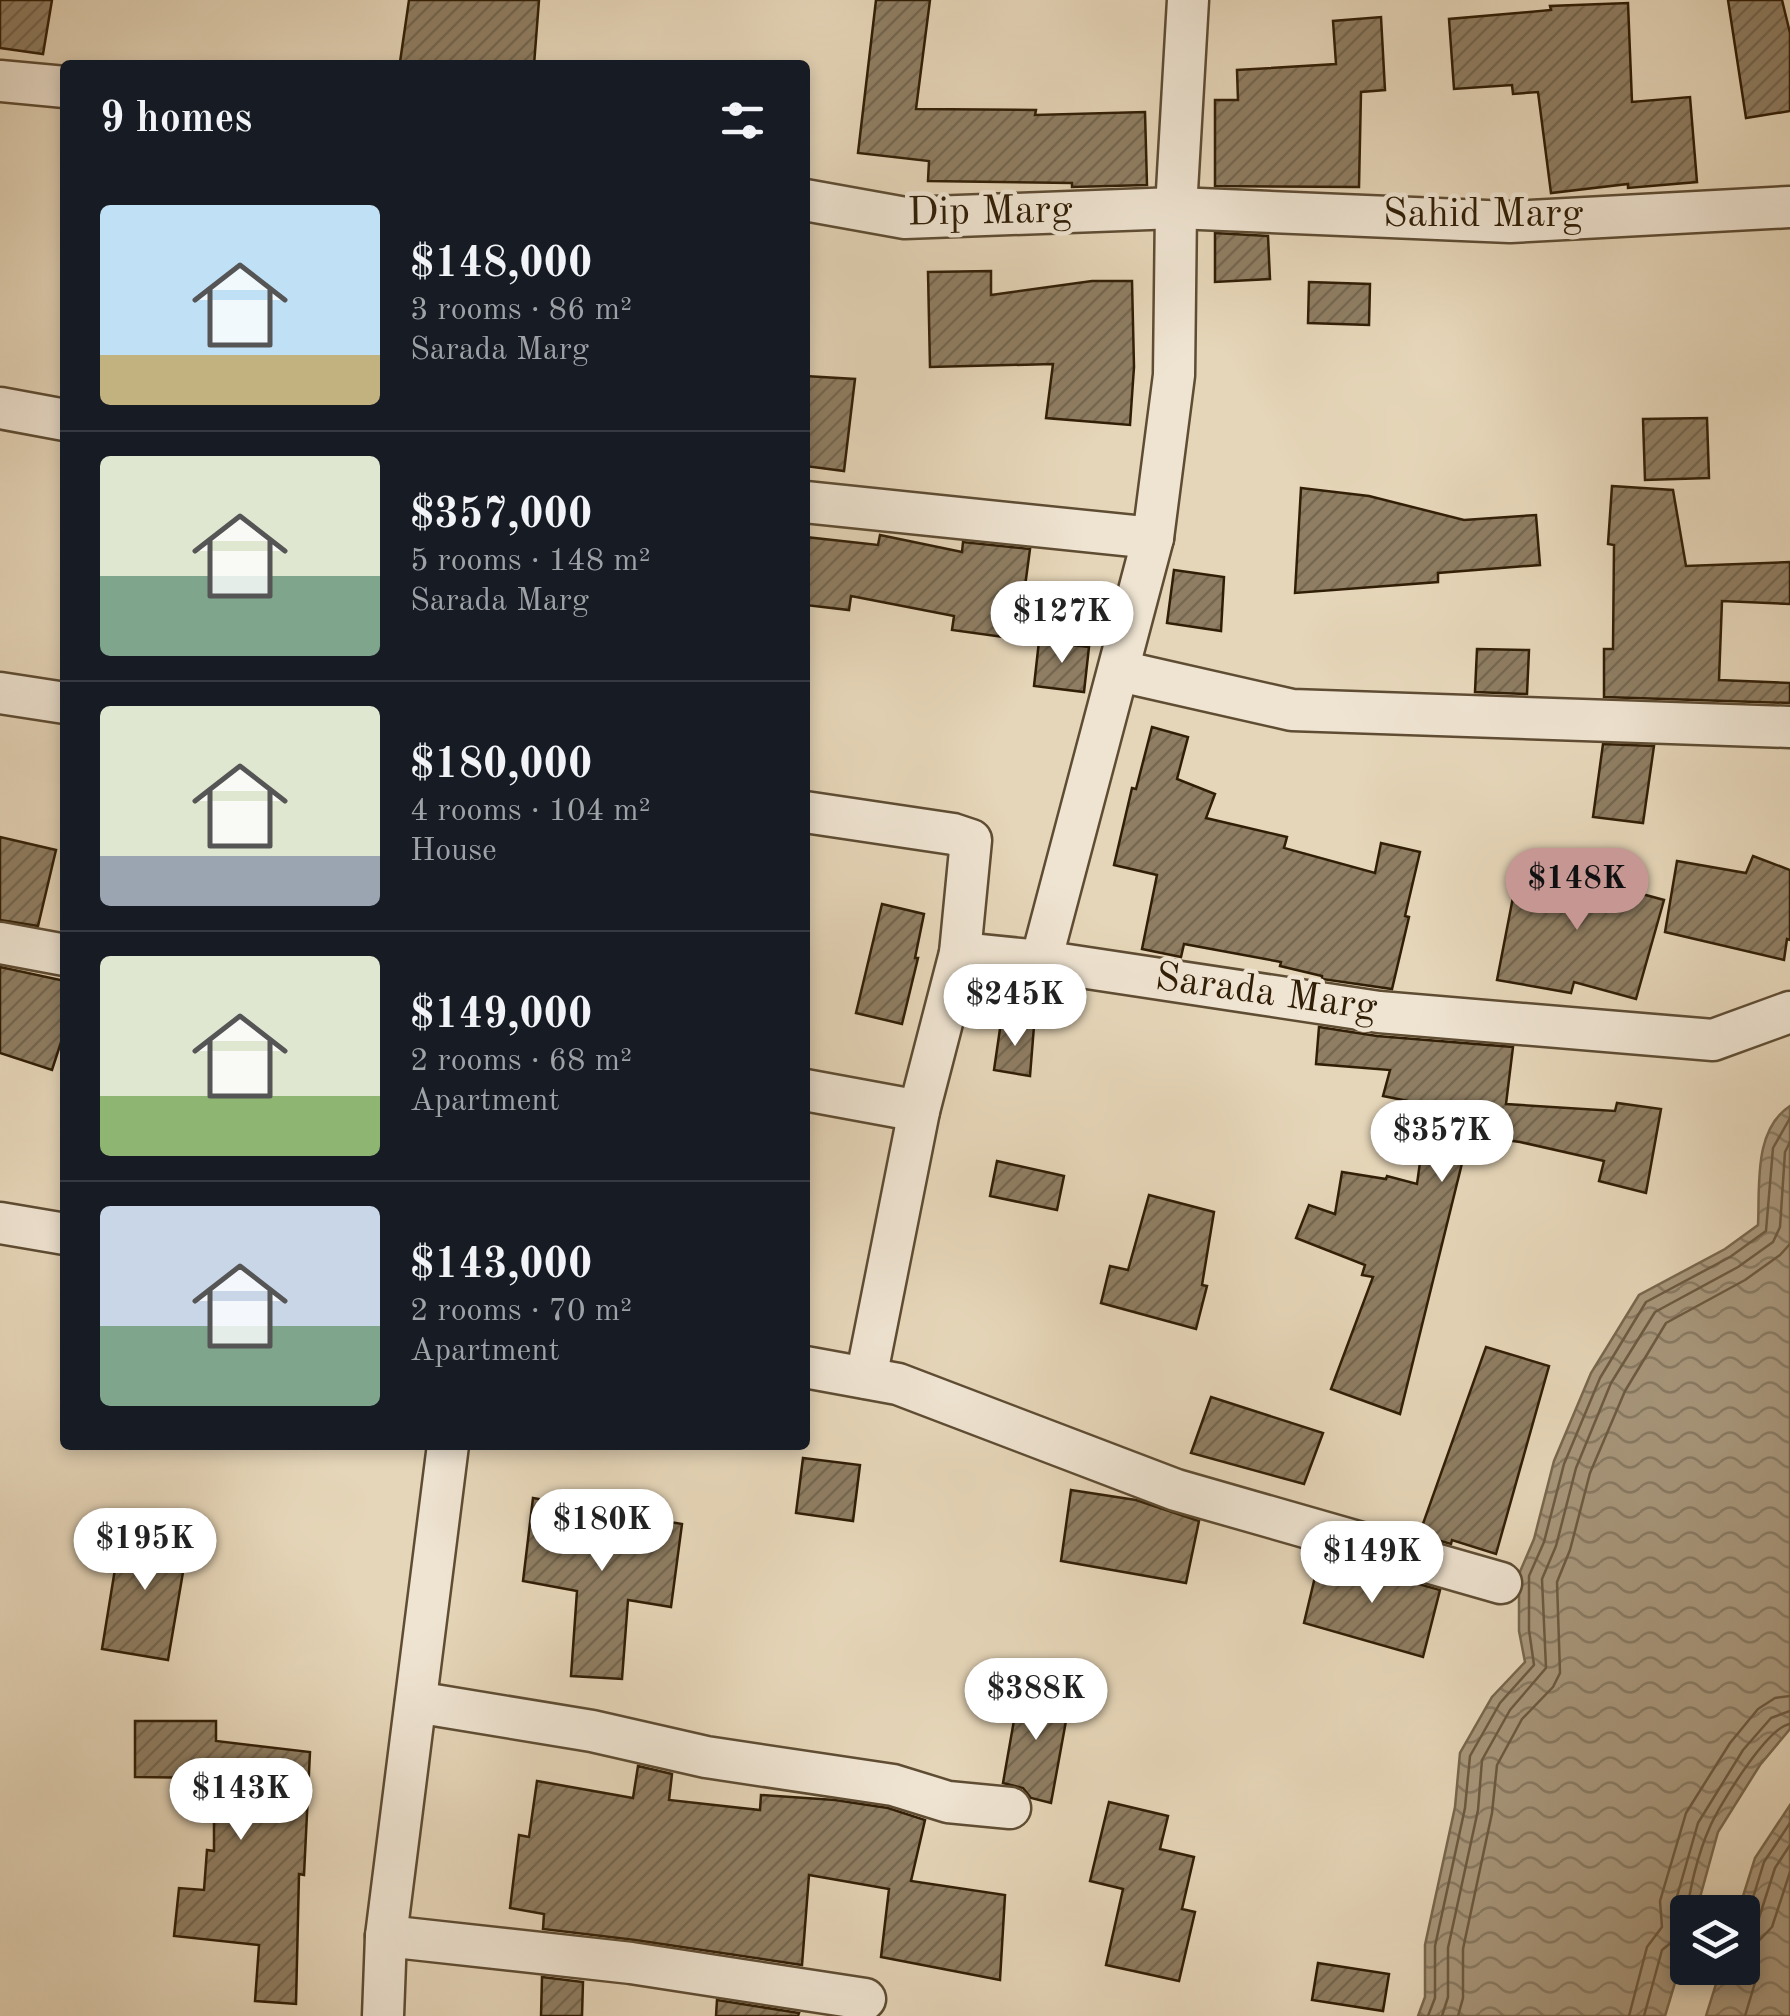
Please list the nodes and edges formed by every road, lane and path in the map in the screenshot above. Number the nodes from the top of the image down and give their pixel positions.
1 (1188, 0) edge
2 (0, 80) edge
3 (60, 87) edge
4 (810, 201) edge
5 (1790, 207) edge
6 (1176, 208) junction
7 (2, 420) edge
8 (60, 420) edge
9 (810, 503) edge
10 (1153, 538) junction
11 (1120, 671) junction
12 (0, 694) edge
13 (60, 702) edge
14 (1790, 727) edge
15 (810, 813) edge
16 (0, 943) edge
17 (960, 953) junction
18 (60, 954) edge
19 (1041, 961) junction
20 (1790, 1012) edge
21 (810, 1091) edge
22 (919, 1111) junction
23 (0, 1223) edge
24 (60, 1233) edge
25 (810, 1368) edge
26 (866, 1378) junction
27 (447, 1450) edge
28 (1501, 1584) dead end
29 (416, 1702) junction
30 (1010, 1808) dead end
31 (386, 1936) junction
32 (865, 1999) dead end
33 (383, 2016) edge

1 - 6 street
2 - 3 street
4 - 6 street, Dip Marg
5 - 6 street, Sahid Marg
6 - 10 street
7 - 8 street
9 - 10 street
10 - 11 street
11 - 14 street
11 - 19 street
12 - 13 street
15 - 17 street
16 - 18 street
17 - 19 street, Sarada Marg
17 - 22 street
19 - 20 street, Sarada Marg
21 - 22 street
22 - 26 street
23 - 24 street
25 - 26 street
26 - 28 street
27 - 29 street
29 - 30 street
29 - 31 street
31 - 32 street
31 - 33 street

